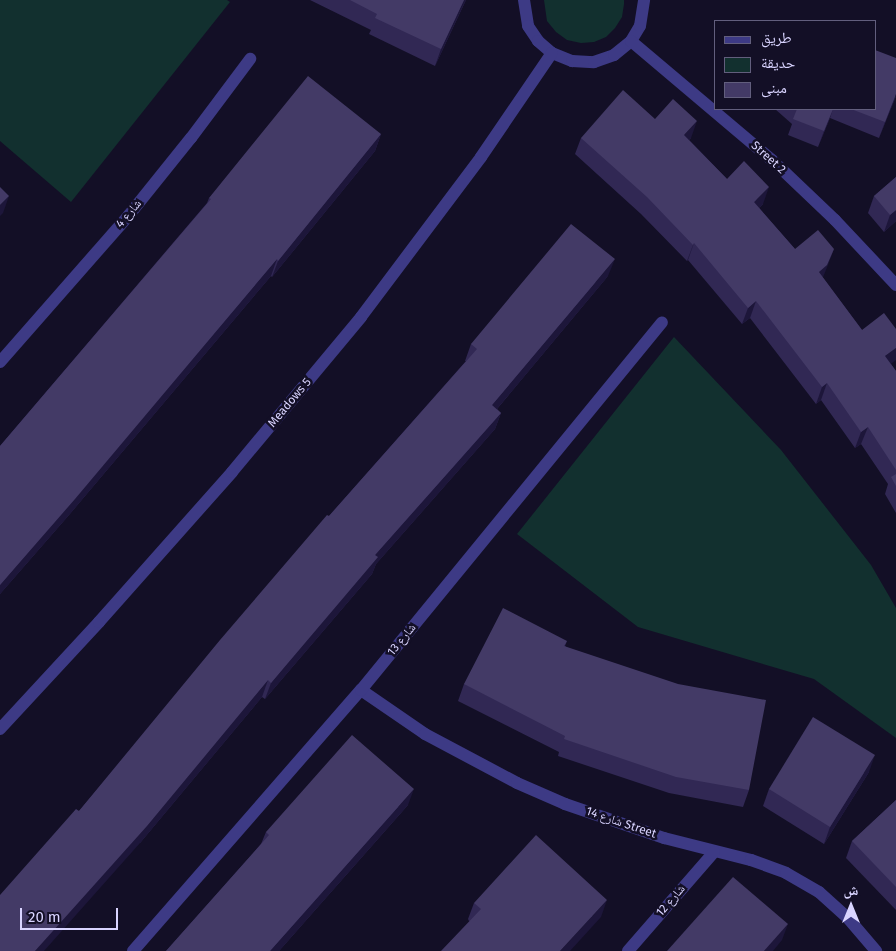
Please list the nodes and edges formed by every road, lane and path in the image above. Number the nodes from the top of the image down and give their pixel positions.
1 (524, 0) edge
2 (644, 0) edge
3 (631, 41) junction
4 (552, 53) junction
5 (250, 59) dead end
6 (896, 285) edge
7 (662, 322) dead end
8 (0, 362) edge
9 (361, 690) junction
10 (0, 729) edge
11 (714, 852) junction
12 (133, 951) edge
13 (628, 951) edge
14 (876, 951) edge

1 - 4 street
2 - 3 street
3 - 4 street
3 - 6 street, Street 2
4 - 10 street, Meadows 5
5 - 8 street, شارع 4
7 - 9 street, شارع 13
9 - 11 street, شارع 14 Street
9 - 12 street, شارع 13
11 - 13 street, شارع 12
11 - 14 street, شارع 14 Street

